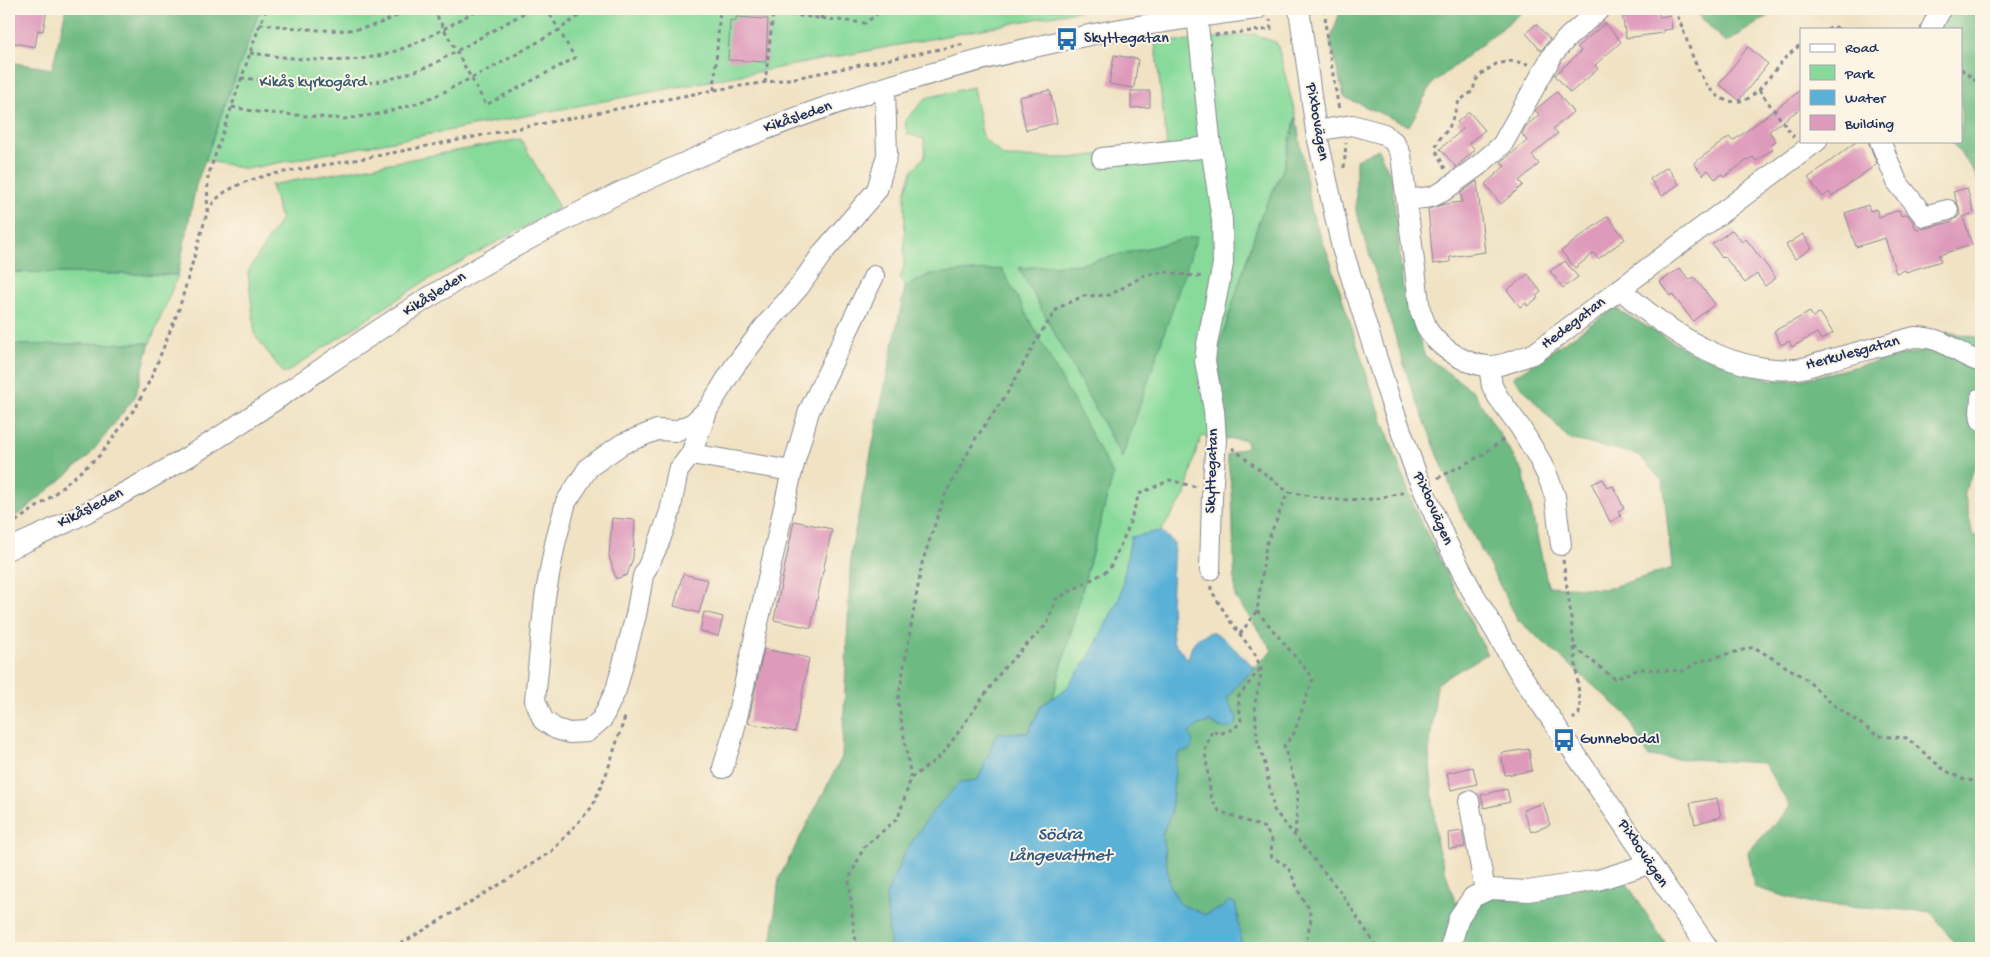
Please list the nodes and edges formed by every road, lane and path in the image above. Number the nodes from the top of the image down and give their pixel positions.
1 (267, 9) edge
2 (413, 9) edge
3 (433, 9) edge
4 (479, 9) edge
5 (530, 9) edge
6 (547, 9) edge
7 (588, 9) edge
8 (720, 9) edge
9 (765, 9) edge
10 (823, 9) edge
11 (881, 9) edge
12 (1257, 9) edge
13 (1299, 9) edge
14 (1325, 9) edge
15 (1600, 9) edge
16 (1674, 9) edge
17 (1941, 9) edge
18 (772, 13) junction
19 (1197, 16) junction
20 (821, 19) junction
21 (260, 24) junction
22 (444, 28) junction
23 (1932, 28) edge
24 (559, 30) junction
25 (974, 42) dead end
26 (1800, 45) edge
27 (456, 50) junction
28 (250, 53) junction
29 (1545, 66) junction
30 (1962, 70) edge
31 (242, 78) junction
32 (471, 78) junction
33 (765, 83) junction
34 (1981, 85) edge
35 (885, 89) junction
36 (714, 90) junction
37 (1759, 90) junction
38 (1338, 105) junction
39 (232, 107) junction
40 (1344, 117) junction
41 (1316, 131) junction
42 (1800, 134) edge
43 (1880, 142) edge
44 (1811, 146) edge
45 (1211, 147) junction
46 (1102, 158) dead end
47 (1342, 176) dead end
48 (1452, 183) junction
49 (1407, 200) junction
50 (1948, 210) dead end
51 (207, 213) junction
52 (874, 276) dead end
53 (1219, 282) junction
54 (1620, 289) junction
55 (1981, 362) edge
56 (1489, 366) junction
57 (1981, 398) edge
58 (708, 409) junction
59 (1981, 420) edge
60 (1520, 427) junction
61 (1216, 450) junction
62 (691, 454) junction
63 (792, 471) junction
64 (1436, 479) dead end
65 (1288, 492) junction
66 (1406, 492) dead end
67 (1212, 496) junction
68 (9, 526) edge
69 (1561, 545) joint
70 (9, 549) edge
71 (1210, 570) joint
72 (1257, 611) junction
73 (1240, 634) junction
74 (1574, 647) junction
75 (1261, 669) junction
76 (1570, 713) dead end
77 (723, 768) dead end
78 (911, 778) junction
79 (1981, 779) edge
80 (1469, 801) dead end
81 (1295, 835) junction
82 (1649, 864) junction
83 (1485, 891) junction
84 (858, 948) edge
85 (1305, 948) edge
86 (1375, 948) edge
87 (1450, 948) edge
88 (1708, 948) edge

1 - 21 path
2 - 21 path
3 - 22 path
4 - 22 path
5 - 27 path
6 - 24 path
7 - 24 path
8 - 36 path
9 - 18 path
10 - 20 path
11 - 20 path
12 - 19 street, Kikåsleden
13 - 41 street, Pixbovägen
14 - 38 path
15 - 29 street
16 - 37 path
17 - 23 street
18 - 20 path
18 - 33 path
19 - 35 street, Kikåsleden
19 - 45 street, Skyttegatan
21 - 28 path
22 - 27 path
22 - 28 path
24 - 32 path
24 - 32 path
25 - 33 path
26 - 37 path
27 - 31 path
27 - 32 path
28 - 31 path
29 - 48 street
29 - 48 path
30 - 34 path
31 - 39 path
32 - 39 path
33 - 36 path
35 - 58 street
35 - 70 street, Kikåsleden
36 - 51 path
37 - 42 path
38 - 40 path
38 - 40 path
39 - 51 path
40 - 41 street, Hedegatan
40 - 47 path
40 - 49 street, Hedegatan
41 - 82 street, Pixbovägen
43 - 50 street
44 - 54 street, Hedegatan
45 - 46 street
45 - 53 street, Skyttegatan
48 - 49 street
49 - 56 street, Hedegatan
51 - 68 path
52 - 63 street
53 - 61 street, Skyttegatan
53 - 78 path
54 - 55 street, Herkulesgatan
54 - 56 street, Hedegatan
56 - 60 street
57 - 59 street
58 - 62 street
58 - 62 street
60 - 64 path
60 - 69 street
61 - 65 path
61 - 67 street, Skyttegatan
62 - 63 street
63 - 77 street
65 - 66 path
65 - 72 path
67 - 71 street, Skyttegatan
67 - 78 path
69 - 74 path
71 - 73 path
72 - 73 path
72 - 81 path
73 - 75 path
74 - 76 path
74 - 79 path
75 - 81 path
75 - 85 path
78 - 84 path
80 - 83 street
81 - 86 path
82 - 83 street
82 - 88 street, Pixbovägen
83 - 87 street

